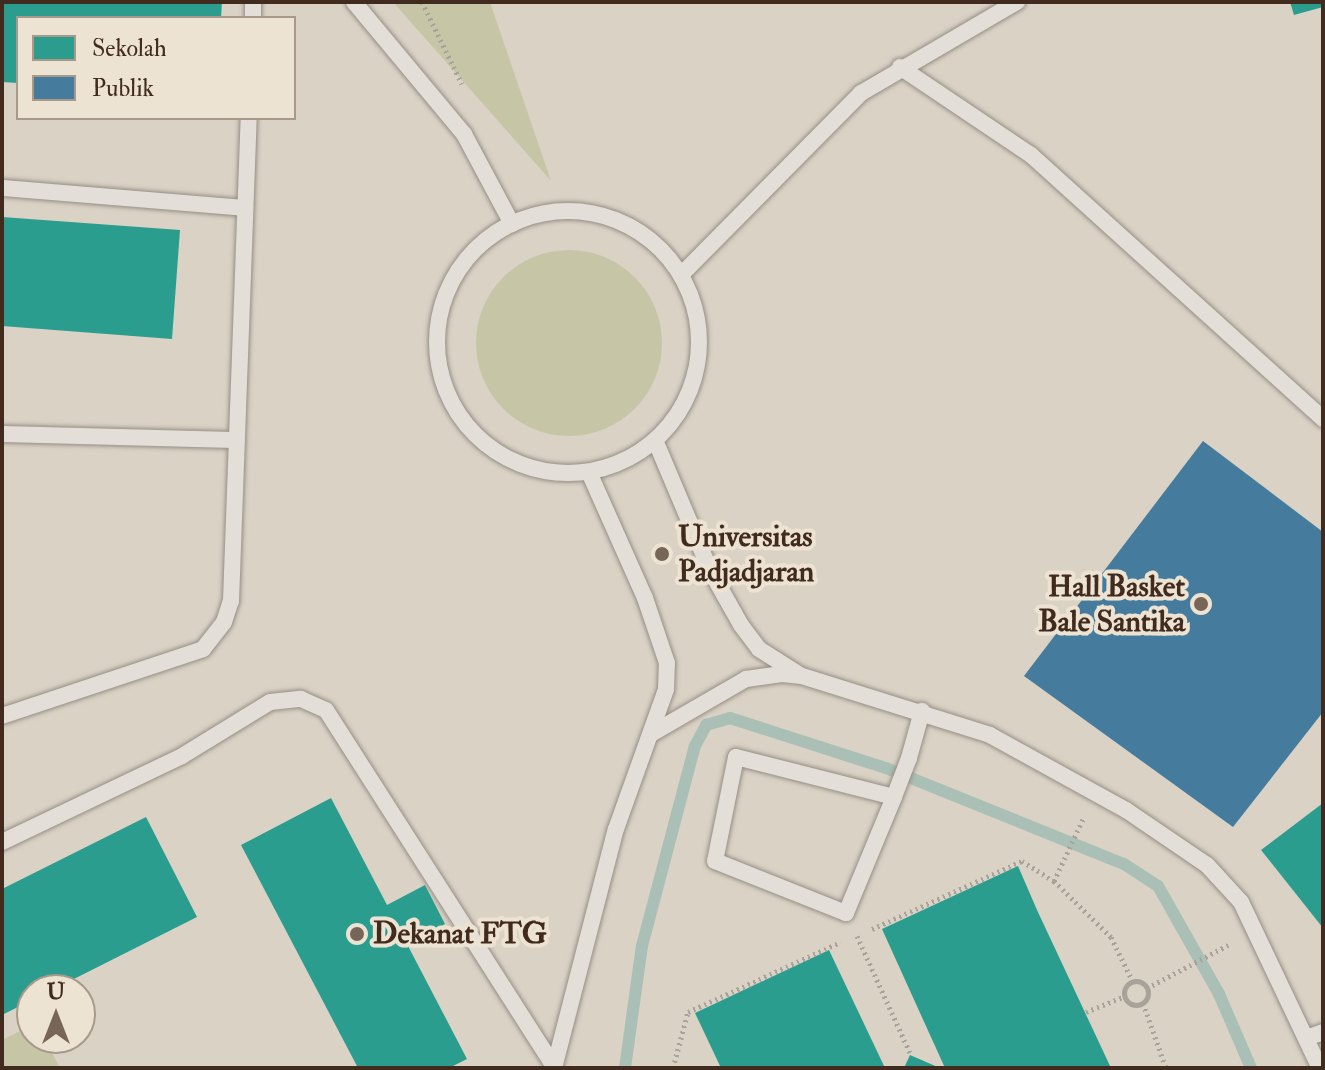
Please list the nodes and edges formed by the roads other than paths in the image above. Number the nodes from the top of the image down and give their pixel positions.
1 (354, 2) edge
2 (1017, 2) edge
3 (900, 67) junction
4 (249, 120) edge
5 (2, 188) edge
6 (245, 208) junction
7 (512, 224) junction
8 (681, 275) junction
9 (1323, 419) edge
10 (2, 434) edge
11 (235, 440) junction
12 (655, 440) junction
13 (589, 472) junction
14 (802, 676) junction
15 (922, 711) junction
16 (2, 716) edge
17 (651, 734) junction
18 (895, 794) junction
19 (2, 842) edge
20 (1323, 1032) edge
21 (1306, 1038) junction
22 (554, 1066) edge
23 (1320, 1068) edge

1 - 7 lane
2 - 3 lane
3 - 8 lane
3 - 9 lane
4 - 6 lane
5 - 6 lane
6 - 11 lane
7 - 8 lane
7 - 13 lane
8 - 12 lane
10 - 11 lane
11 - 16 lane
12 - 13 lane
12 - 14 lane
13 - 17 lane
14 - 15 lane
14 - 17 lane
15 - 18 lane
15 - 21 lane
17 - 22 lane
18 - 18 lane
19 - 22 lane
20 - 21 lane
21 - 23 lane

